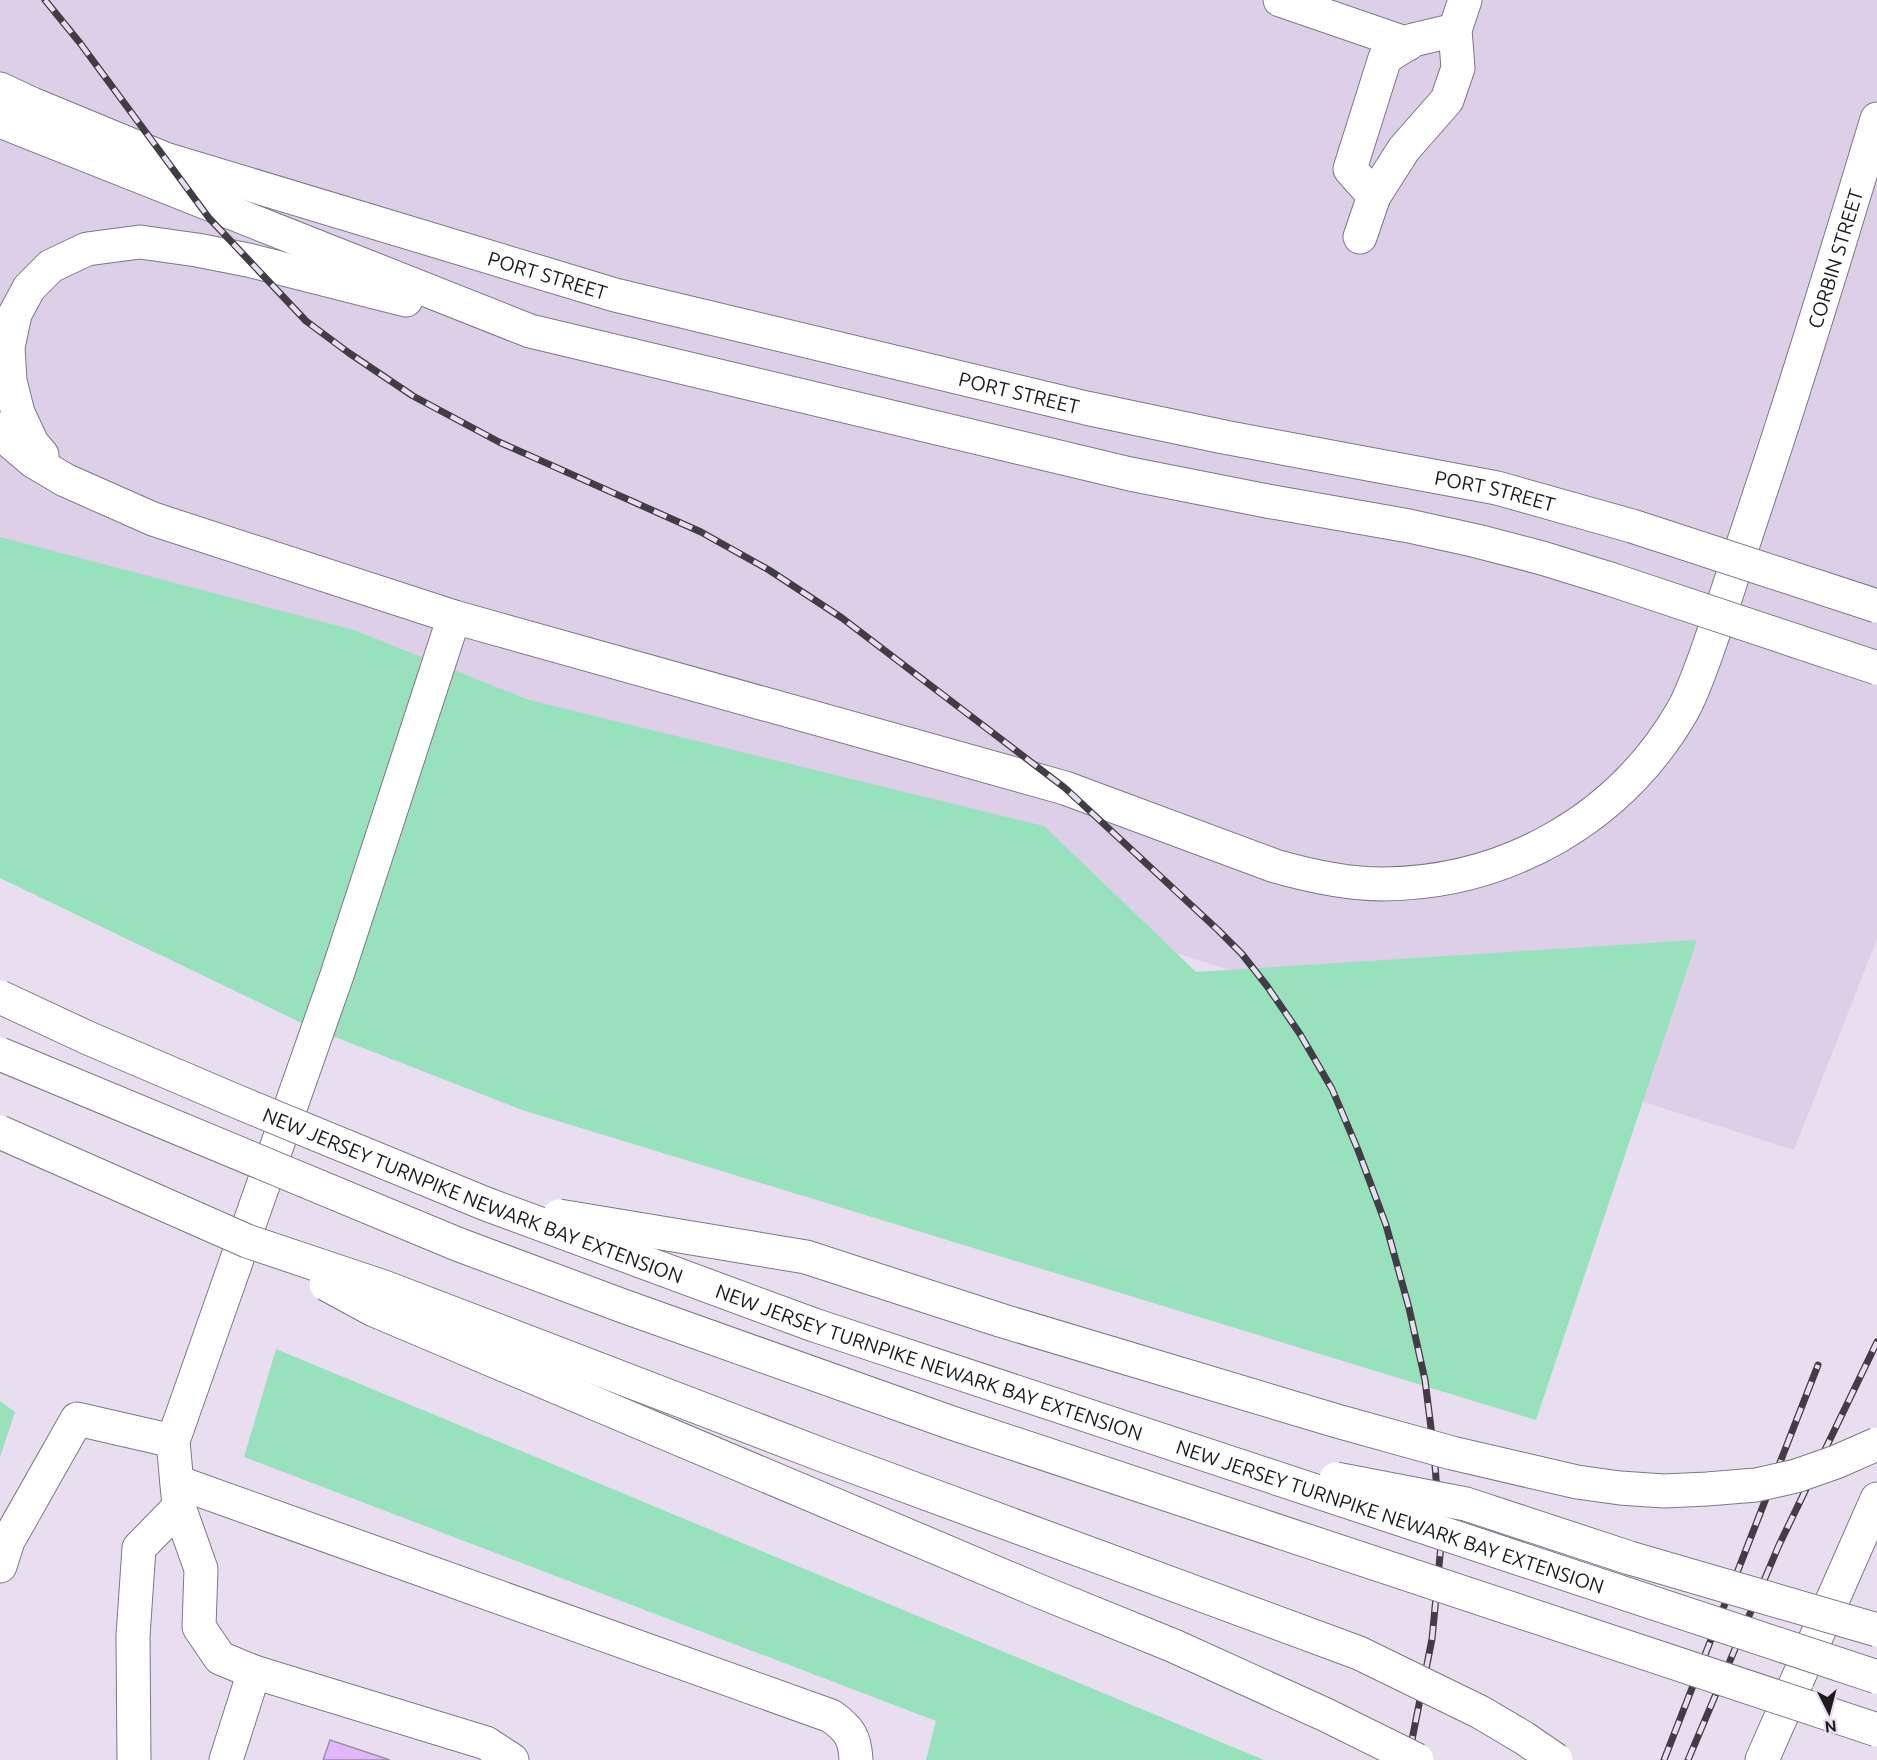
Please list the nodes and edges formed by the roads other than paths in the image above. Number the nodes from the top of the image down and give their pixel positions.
1 (1280, 0) edge
2 (1460, 15) edge
3 (1408, 44) junction
4 (0, 89) edge
5 (1877, 119) edge
6 (0, 121) edge
7 (1374, 196) junction
8 (1360, 237) dead end
9 (530, 331) junction
10 (0, 429) edge
11 (65, 480) junction
12 (1877, 606) edge
13 (454, 617) junction
14 (1877, 668) edge
15 (0, 997) edge
16 (0, 1054) edge
17 (0, 1132) edge
18 (486, 1204) junction
19 (248, 1241) junction
20 (173, 1441) junction
21 (1877, 1444) edge
22 (1202, 1453) junction
23 (178, 1495) junction
24 (1877, 1499) edge
25 (0, 1566) edge
26 (1877, 1630) edge
27 (254, 1672) junction
28 (1877, 1677) edge
29 (1877, 1730) edge
30 (134, 1760) edge
31 (226, 1760) edge
32 (512, 1760) edge
33 (856, 1760) edge
34 (1417, 1760) edge
35 (1556, 1760) edge
36 (1762, 1760) edge

1 - 3 main road
2 - 3 main road
2 - 7 main road
3 - 7 main road
4 - 12 main road, PORT STREET, bridge
5 - 13 main road, CORBIN STREET
6 - 9 main road
7 - 8 main road
9 - 11 main road
9 - 14 main road, bridge
10 - 11 main road, CORBIN STREET
11 - 13 main road, CORBIN STREET
13 - 20 main road
15 - 18 main road, NEW JERSEY TURNPIKE NEWARK BAY EXTENSION, bridge
16 - 29 main road, bridge
17 - 19 main road, bridge
18 - 21 main road, bridge
18 - 22 main road, NEW JERSEY TURNPIKE NEWARK BAY EXTENSION, bridge
19 - 34 main road, bridge
19 - 35 main road, bridge
20 - 23 main road
20 - 25 main road
22 - 26 main road, bridge
22 - 28 main road, NEW JERSEY TURNPIKE NEWARK BAY EXTENSION, bridge
23 - 27 main road
23 - 30 main road
23 - 33 main road
24 - 36 main road
27 - 31 main road
27 - 32 main road

